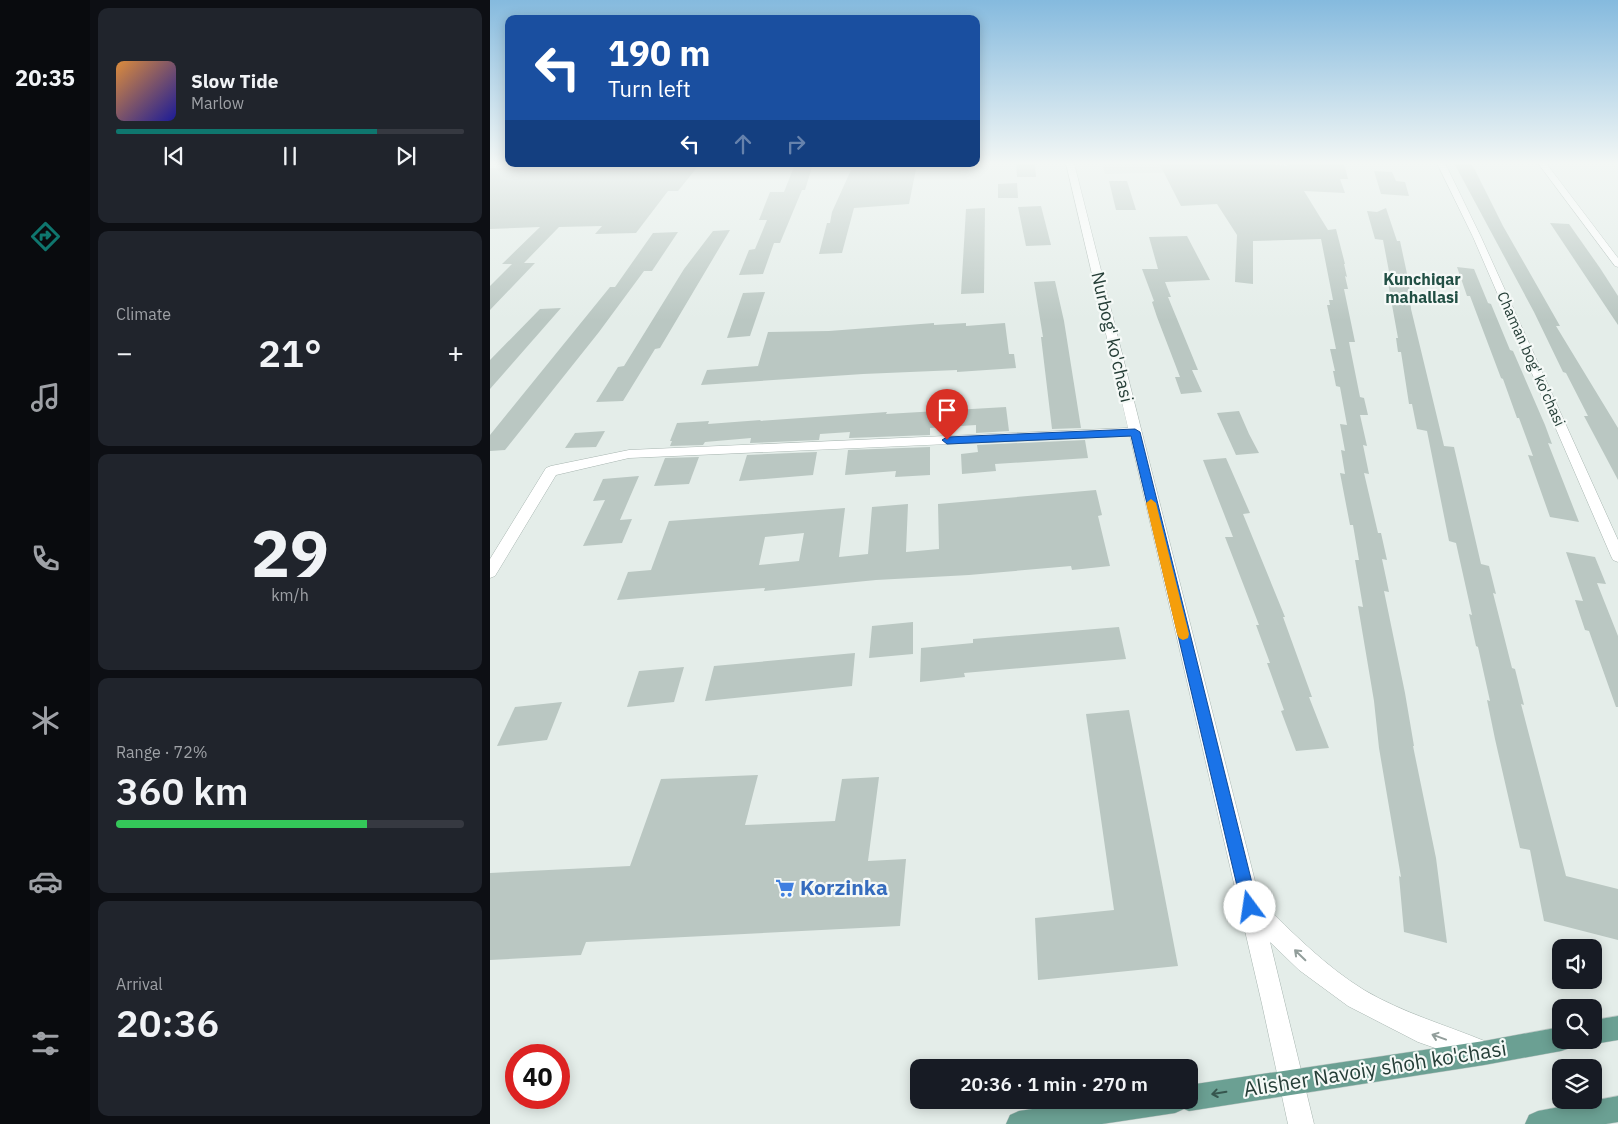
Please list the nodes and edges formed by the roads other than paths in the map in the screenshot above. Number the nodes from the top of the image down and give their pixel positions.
1 (1083, 215) edge
2 (1467, 215) edge
3 (1581, 215) edge
4 (1618, 264) edge
5 (1135, 432) junction
6 (1618, 556) edge
7 (490, 572) edge
8 (1250, 907) junction
9 (1618, 1028) edge
10 (1602, 1031) edge
11 (1552, 1040) edge
12 (1484, 1053) junction
13 (1292, 1082) junction
14 (1198, 1097) edge
15 (1116, 1109) edge
16 (1618, 1109) edge
17 (1019, 1124) edge
18 (1301, 1124) edge
19 (1538, 1124) edge

1 - 5 street, Nurbog' ko'chasi
2 - 6 street, Chaman bog' ko'chasi
3 - 4 street
5 - 7 street
5 - 8 street, Nurbog' ko'chasi
12 -> 8 street
8 - 13 street, Nurbog' ko'chasi
9 - 10 main road
11 - 12 main road, Alisher Navoiy shoh ko'chasi
12 - 13 main road, Alisher Navoiy shoh ko'chasi
13 -> 14 main road, Alisher Navoiy shoh ko'chasi
13 - 18 street, Nurbog' ko'chasi
15 - 17 main road
16 - 19 main road

